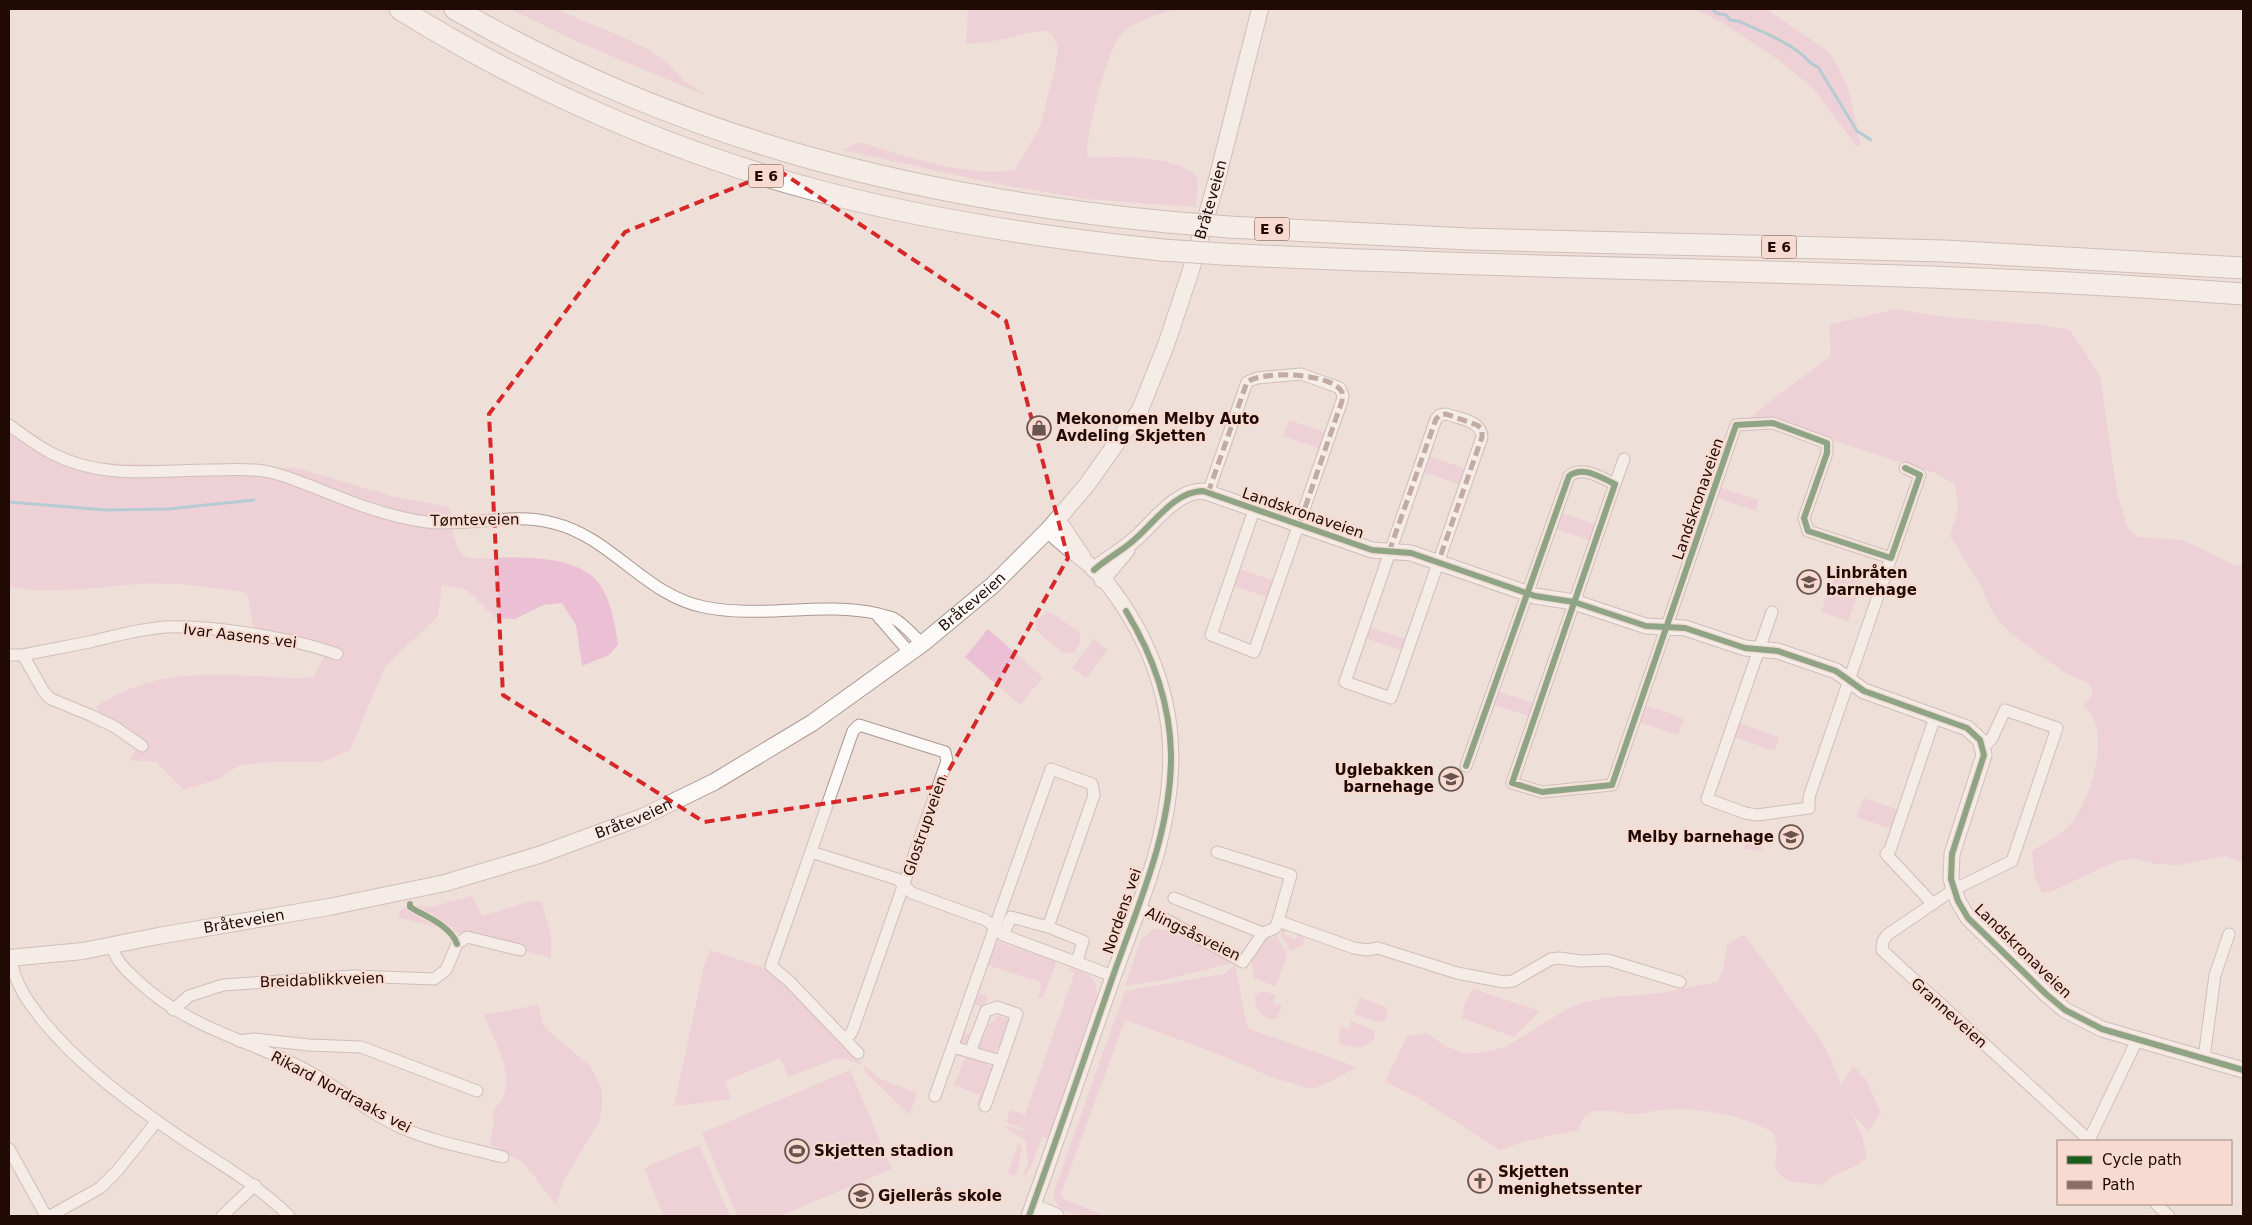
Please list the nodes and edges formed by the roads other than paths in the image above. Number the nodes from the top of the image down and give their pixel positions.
1 (400, 9) edge
2 (455, 9) edge
3 (1260, 9) edge
4 (2243, 268) edge
5 (2243, 294) edge
6 (9, 425) edge
7 (1624, 459) dead end
8 (1905, 468) dead end
9 (1615, 484) junction
10 (1208, 492) junction
11 (1254, 510) junction
12 (1053, 525) junction
13 (1299, 525) junction
14 (1390, 552) junction
15 (1891, 558) junction
16 (1438, 563) junction
17 (1094, 571) junction
18 (1526, 593) junction
19 (1574, 602) junction
20 (1772, 612) dead end
21 (1666, 627) junction
22 (916, 648) junction
23 (1760, 649) junction
24 (337, 654) dead end
25 (9, 655) edge
26 (23, 655) junction
27 (1849, 680) junction
28 (1935, 717) junction
29 (142, 746) dead end
30 (1984, 746) junction
31 (1466, 766) dead end
32 (811, 852) junction
33 (1217, 852) dead end
34 (905, 886) junction
35 (1953, 890) junction
36 (1174, 898) dead end
37 (1933, 904) junction
38 (1138, 908) junction
39 (1278, 921) junction
40 (1048, 927) junction
41 (999, 932) junction
42 (1263, 933) junction
43 (2229, 934) dead end
44 (112, 946) junction
45 (520, 950) dead end
46 (10, 958) edge
47 (1077, 962) junction
48 (1113, 976) junction
49 (1680, 982) dead end
50 (173, 1010) junction
51 (2138, 1038) junction
52 (846, 1039) junction
53 (237, 1041) junction
54 (953, 1046) junction
55 (970, 1052) junction
56 (858, 1053) dead end
57 (2204, 1058) junction
58 (1000, 1061) junction
59 (2243, 1070) edge
60 (476, 1091) dead end
61 (935, 1096) dead end
62 (985, 1106) dead end
63 (156, 1121) junction
64 (2089, 1140) edge
65 (2090, 1140) edge
66 (9, 1149) edge
67 (503, 1157) dead end
68 (255, 1185) junction
69 (2157, 1205) edge
70 (1031, 1211) edge
71 (46, 1216) edge
72 (50, 1216) edge
73 (222, 1216) edge
74 (289, 1216) edge
75 (1056, 1216) edge
76 (2169, 1216) edge

1 - 5 highway, E 6, bridge
2 - 4 highway, E 6, bridge
3 - 12 main road, Bråteveien
6 - 22 street, Tømteveien
7 - 9 street, Landskronaveien
8 - 15 street
9 - 18 street
9 - 19 street, Landskronaveien
10 - 11 street, Landskronaveien
10 - 13 street, Landskronaveien
10 - 17 street
11 - 13 street, Landskronaveien
11 - 13 street, Landskronaveien
12 - 17 street, Nordens vei
12 - 22 main road, Bråteveien
13 - 14 street, Landskronaveien
14 - 16 street, Landskronaveien
14 - 16 street
14 - 16 street
15 - 21 street, Landskronaveien
15 - 27 street
16 - 18 street, Landskronaveien
17 - 38 street, Nordens vei
18 - 19 street, Landskronaveien
18 - 31 street
19 - 21 street, Landskronaveien
19 - 21 street, Landskronaveien
20 - 23 street
21 - 23 street, Landskronaveien
22 - 44 main road, Bråteveien
23 - 27 street, Landskronaveien
23 - 27 street
24 - 26 street, Ivar Aasens vei
25 - 26 street, Ivar Aasens vei
26 - 29 street
27 - 28 street, Landskronaveien
28 - 30 street, Landskronaveien
28 - 37 street
30 - 35 street, Landskronaveien
30 - 35 street, Landskronaveien
32 - 34 street, Glostrupveien
32 - 34 street, Glostrupveien
32 - 52 street, Glostrupveien
33 - 39 street
34 - 41 street, Glostrupveien
34 - 52 street, Glostrupveien
35 - 37 street, Granneveien
35 - 51 street, Landskronaveien
36 - 42 street, Alingsåsveien
37 - 64 street, Granneveien
38 - 42 street, Alingsåsveien
38 - 48 street, Nordens vei
39 - 42 street, Alingsåsveien
39 - 49 street
40 - 41 street
40 - 41 street
40 - 47 street
41 - 47 street, Glostrupveien
41 - 54 street
43 - 57 street
44 - 46 main road, Bråteveien
44 - 50 street, Rikard Nordraaks vei
45 - 50 street, Breidablikkveien
46 - 63 street
47 - 48 street, Glostrupveien
48 - 70 street, Nordens vei
50 - 53 street, Rikard Nordraaks vei
51 - 57 street, Landskronaveien
51 - 65 street, Granneveien
52 - 56 street, Glostrupveien
53 - 60 street, Rikard Nordraaks vei
53 - 67 street, Rikard Nordraaks vei
54 - 55 street
54 - 61 street
55 - 58 street
55 - 58 street
57 - 59 street, Landskronaveien
58 - 62 street
63 - 68 street
63 - 72 street
66 - 71 street
68 - 73 street
68 - 74 street
69 - 76 street
70 - 75 street

